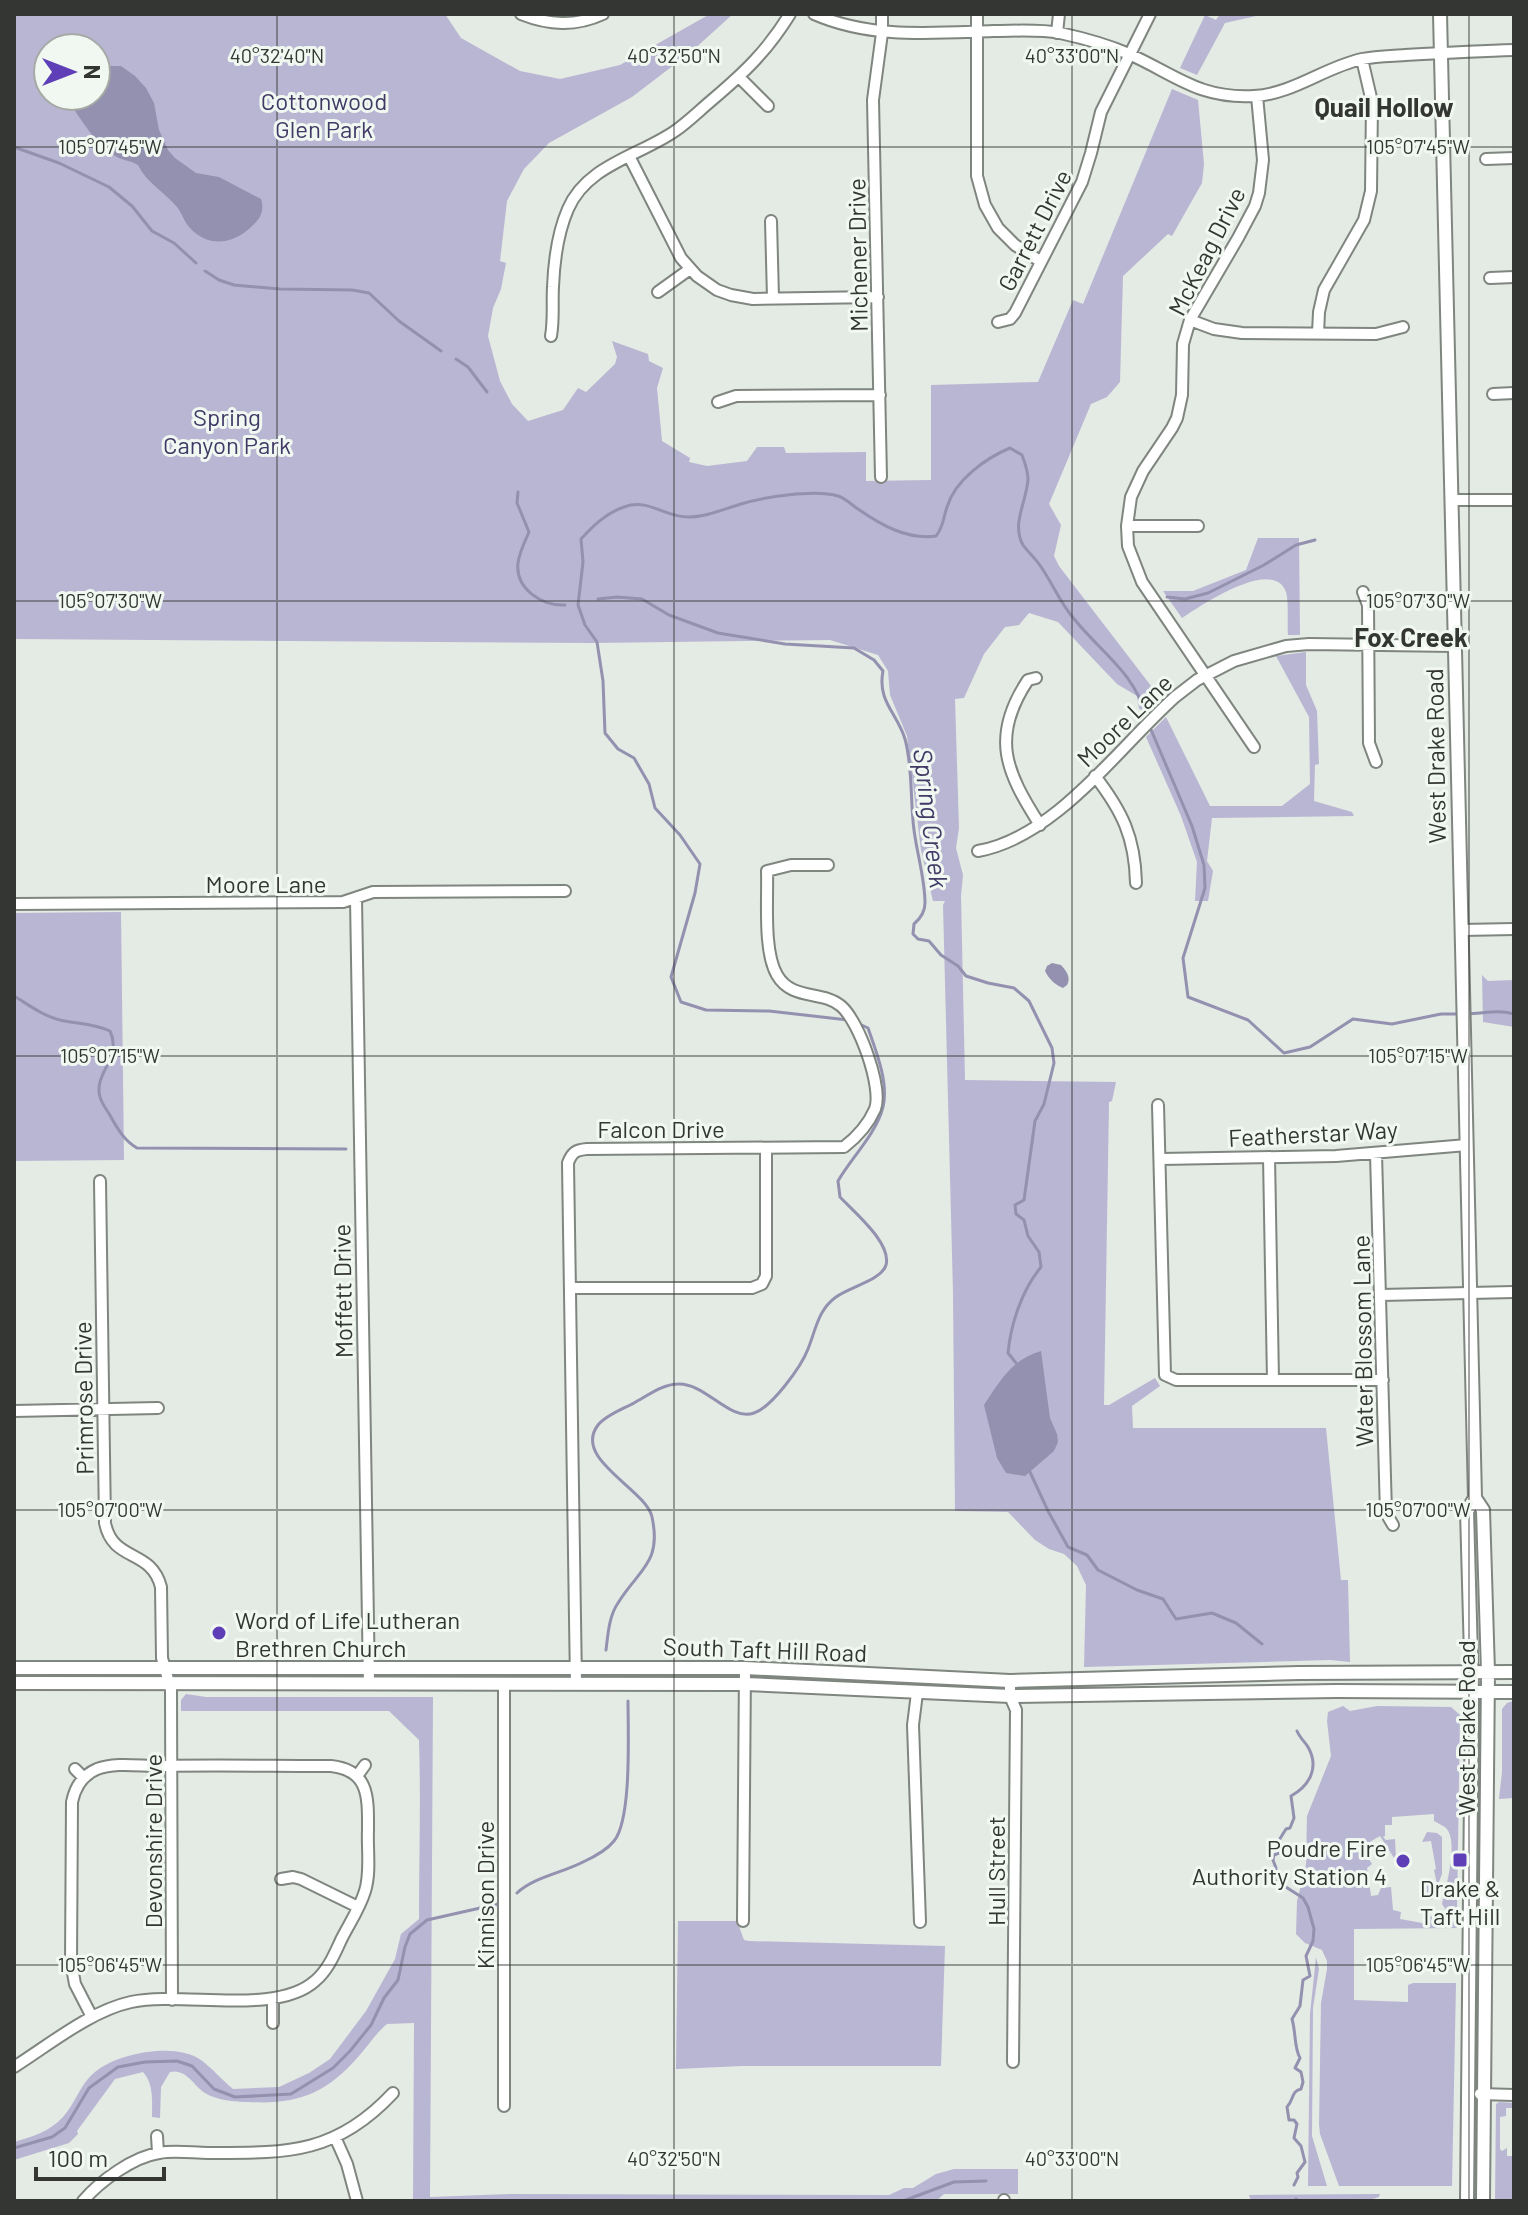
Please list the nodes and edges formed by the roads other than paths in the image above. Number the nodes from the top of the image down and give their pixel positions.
1 (521, 14) edge
2 (603, 14) edge
3 (790, 14) edge
4 (814, 14) edge
5 (882, 14) edge
6 (977, 14) edge
7 (1059, 14) edge
8 (1150, 14) edge
9 (1440, 14) edge
10 (978, 32) junction
11 (882, 33) junction
12 (1057, 33) junction
13 (1514, 50) edge
14 (1441, 53) junction
15 (1130, 54) junction
16 (1362, 59) junction
17 (739, 77) junction
18 (1257, 96) junction
19 (768, 106) dead end
20 (629, 156) junction
21 (1514, 158) edge
22 (1486, 159) dead end
23 (771, 221) dead end
24 (1040, 261) junction
25 (690, 269) junction
26 (1514, 277) edge
27 (1490, 278) dead end
28 (658, 292) dead end
29 (878, 297) junction
30 (773, 298) junction
31 (1190, 320) junction
32 (998, 322) dead end
33 (1403, 327) dead end
34 (1318, 333) junction
35 (551, 336) dead end
36 (1514, 393) edge
37 (1493, 394) dead end
38 (880, 395) junction
39 (718, 402) dead end
40 (881, 477) dead end
41 (1451, 500) junction
42 (1514, 500) edge
43 (1127, 526) junction
44 (1198, 526) dead end
45 (1363, 592) dead end
46 (1369, 645) junction
47 (1455, 646) junction
48 (1206, 675) junction
49 (1036, 678) dead end
50 (1254, 747) dead end
51 (1376, 762) dead end
52 (1095, 776) junction
53 (1040, 825) junction
54 (978, 851) dead end
55 (828, 865) dead end
56 (1136, 883) dead end
57 (565, 891) dead end
58 (356, 899) junction
59 (14, 904) edge
60 (1514, 929) edge
61 (1462, 930) junction
62 (1158, 1105) dead end
63 (1467, 1145) junction
64 (766, 1148) junction
65 (1376, 1154) junction
66 (1269, 1157) junction
67 (1161, 1159) junction
68 (100, 1181) dead end
69 (570, 1288) junction
70 (1470, 1292) junction
71 (1514, 1292) edge
72 (1381, 1295) junction
73 (1273, 1380) junction
74 (1383, 1380) junction
75 (158, 1408) dead end
76 (104, 1410) junction
77 (14, 1411) edge
78 (1475, 1498) junction
79 (1393, 1525) dead end
80 (14, 1668) edge
81 (164, 1668) junction
82 (369, 1668) junction
83 (577, 1668) junction
84 (745, 1668) junction
85 (1471, 1672) junction
86 (1488, 1672) junction
87 (1514, 1672) edge
88 (1010, 1681) junction
89 (14, 1683) edge
90 (170, 1683) junction
91 (369, 1683) junction
92 (504, 1683) junction
93 (576, 1683) junction
94 (745, 1684) junction
95 (1472, 1692) junction
96 (1514, 1692) edge
97 (917, 1693) junction
98 (1488, 1693) junction
99 (1010, 1696) junction
100 (365, 1765) dead end
101 (172, 1766) junction
102 (75, 1769) dead end
103 (357, 1776) junction
104 (84, 1778) junction
105 (281, 1879) dead end
106 (358, 1907) junction
107 (743, 1921) dead end
108 (920, 1922) dead end
109 (273, 1999) junction
110 (172, 2000) junction
111 (92, 2017) junction
112 (273, 2023) dead end
113 (1013, 2062) dead end
114 (14, 2067) edge
115 (393, 2093) dead end
116 (1468, 2094) junction
117 (1485, 2094) junction
118 (1514, 2095) edge
119 (504, 2106) dead end
120 (157, 2136) dead end
121 (335, 2137) junction
122 (158, 2153) junction
123 (83, 2201) edge
124 (357, 2201) edge
125 (1467, 2201) edge
126 (1483, 2201) edge

1 - 2 street
3 - 17 street
4 - 11 street
5 - 11 street, Michener Drive
6 - 10 street
7 - 12 street
8 - 15 street, Garrett Drive
9 - 14 main road, West Drake Road
10 - 11 street
10 - 12 street
10 - 24 street
11 - 29 street, Michener Drive
12 - 15 street
13 - 14 street
14 - 16 street
14 - 41 main road, West Drake Road
15 - 18 street
15 - 24 street, Garrett Drive
16 - 18 street
16 - 34 street
17 - 19 street
17 - 20 street
18 - 31 street, McKeag Drive
20 - 25 street
20 - 35 street
21 - 22 street
23 - 30 street
24 - 32 street, Garrett Drive
25 - 28 street
25 - 30 street
26 - 27 street
29 - 30 street
29 - 38 street, Michener Drive
31 - 34 street
31 - 43 street, McKeag Drive
33 - 34 street
36 - 37 street
38 - 39 street
38 - 40 street, Michener Drive
41 - 42 street
41 - 47 main road, West Drake Road
43 - 44 street
43 - 48 street, McKeag Drive
45 - 46 street
46 - 47 street, Moore Lane
46 - 48 street, Moore Lane
46 - 51 street
47 - 61 main road, West Drake Road
48 - 50 street, McKeag Drive
48 - 52 street, Moore Lane
49 - 53 street
52 - 53 street, Moore Lane
52 - 56 street
53 - 54 street, Moore Lane
55 - 64 street, Falcon Drive
57 - 58 street, Moore Lane
58 - 59 street, Moore Lane
58 - 82 street, Moffett Drive
60 - 61 street
61 - 63 main road, West Drake Road
62 - 67 street
63 - 65 street, Featherstar Way
63 - 70 main road, West Drake Road
64 - 69 street
64 - 69 street, Falcon Drive
65 - 66 street, Featherstar Way
65 - 72 street, Water Blossom Lane
66 - 67 street, Featherstar Way
66 - 73 street
67 - 73 street
68 - 76 street, Primrose Drive
69 - 83 street, Falcon Drive
70 - 71 street
70 - 72 street
70 - 78 main road, West Drake Road
72 - 74 street, Water Blossom Lane
73 - 74 street
74 - 79 street, Water Blossom Lane
75 - 76 street
76 - 77 street
76 - 81 street, Primrose Drive
78 - 85 main road, West Drake Road
78 - 86 main road, West Drake Road
80 - 81 main road, South Taft Hill Road
81 - 82 main road, South Taft Hill Road
81 - 90 street, Primrose Drive
82 - 83 main road, South Taft Hill Road
82 - 91 street, Moffett Drive
83 - 84 main road, South Taft Hill Road
83 - 93 street, Falcon Drive
84 - 88 main road, South Taft Hill Road
84 - 94 street
85 - 86 main road, South Taft Hill Road
85 - 88 main road, South Taft Hill Road
85 - 95 main road, West Drake Road
86 - 87 main road, South Taft Hill Road
86 - 98 main road, West Drake Road
88 - 99 street, Hull Street
89 - 90 main road, South Taft Hill Road
90 - 91 main road, South Taft Hill Road
90 - 101 street, Devonshire Drive
91 - 92 main road, South Taft Hill Road
92 - 93 main road, South Taft Hill Road
92 - 119 street, Kinnison Drive
93 - 94 main road, South Taft Hill Road
94 - 97 main road, South Taft Hill Road
94 - 107 street
95 - 98 main road, South Taft Hill Road
95 - 99 main road, South Taft Hill Road
95 - 116 main road, West Drake Road
96 - 98 main road, South Taft Hill Road
97 - 99 main road, South Taft Hill Road
97 - 108 street
98 - 117 main road, West Drake Road
99 - 113 street, Hull Street
100 - 103 street
101 - 103 street
101 - 104 street
101 - 110 street, Devonshire Drive
102 - 104 street
103 - 106 street
104 - 111 street
105 - 106 street
106 - 109 street
109 - 110 street
109 - 112 street
110 - 111 street
111 - 114 street
115 - 121 street
116 - 117 street
116 - 125 main road, West Drake Road
117 - 118 street
117 - 126 main road, West Drake Road
120 - 122 street
121 - 122 street
121 - 124 street
122 - 123 street

